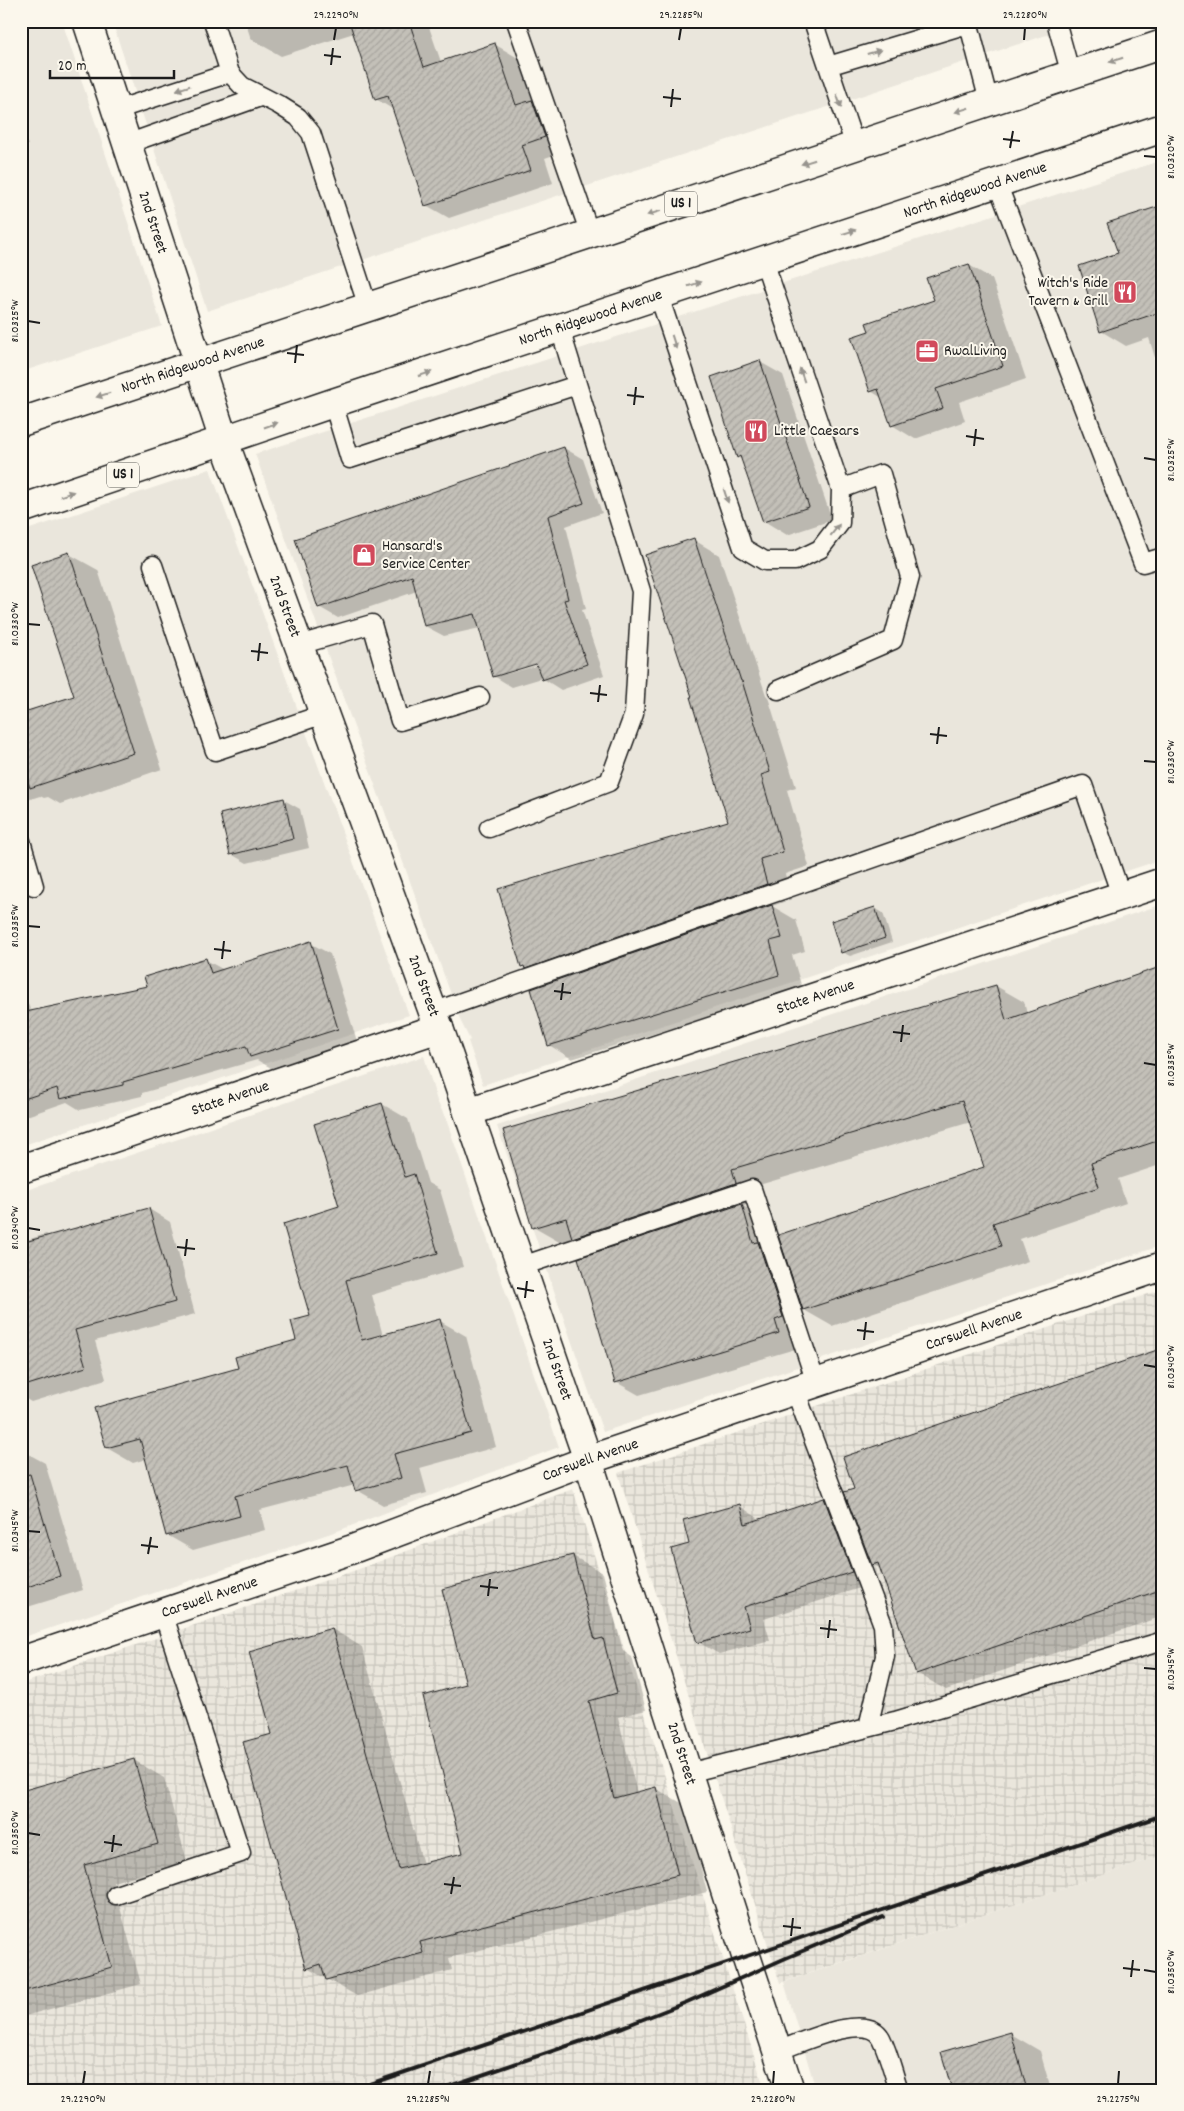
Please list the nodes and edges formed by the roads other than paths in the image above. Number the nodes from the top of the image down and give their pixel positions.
1 (87, 21) edge
2 (213, 21) edge
3 (516, 21) edge
4 (813, 21) edge
5 (1056, 21) edge
6 (968, 23) edge
7 (1163, 44) edge
8 (828, 66) junction
9 (230, 73) junction
10 (1070, 75) junction
11 (260, 97) junction
12 (989, 102) junction
13 (116, 110) junction
14 (1163, 128) edge
15 (127, 144) junction
16 (855, 146) junction
17 (997, 183) junction
18 (590, 234) junction
19 (764, 261) junction
20 (659, 296) junction
21 (368, 307) junction
22 (560, 329) junction
23 (199, 363) junction
24 (577, 385) junction
25 (333, 404) junction
26 (21, 422) edge
27 (224, 441) junction
28 (841, 489) junction
29 (21, 509) edge
30 (1163, 557) edge
31 (153, 565) dead end
32 (299, 646) junction
33 (778, 690) dead end
34 (480, 697) dead end
35 (324, 714) junction
36 (488, 828) dead end
37 (21, 841) edge
38 (1163, 882) edge
39 (34, 886) dead end
40 (1122, 895) junction
41 (436, 1020) junction
42 (468, 1112) junction
43 (21, 1169) edge
44 (522, 1266) junction
45 (1163, 1266) edge
46 (806, 1386) junction
47 (588, 1460) junction
48 (163, 1613) junction
49 (1163, 1641) edge
50 (21, 1661) edge
51 (868, 1727) junction
52 (688, 1773) junction
53 (116, 1895) dead end
54 (778, 2051) junction
55 (790, 2090) edge
56 (899, 2090) edge

1 - 13 street, 2nd Street
2 - 9 lane
3 - 18 lane
4 - 8 lane
5 - 10 lane
8 -> 6 lane
6 - 12 lane
7 -> 10 street, North Ridgewood Avenue / US 1
8 -> 16 lane
9 - 11 lane
9 -> 13 lane
10 - 12 street, North Ridgewood Avenue / US 1
11 - 15 lane
11 - 21 lane
12 -> 16 street, North Ridgewood Avenue / US 1
13 - 15 street, 2nd Street
14 - 17 street, North Ridgewood Avenue / US 1
15 - 23 street, 2nd Street
16 -> 18 street, North Ridgewood Avenue / US 1
19 -> 17 street, North Ridgewood Avenue / US 1
17 - 30 lane
18 - 21 street, North Ridgewood Avenue / US 1
20 -> 19 street, North Ridgewood Avenue / US 1
28 -> 19 lane
20 - 22 street, North Ridgewood Avenue / US 1
20 -> 28 lane
21 - 23 street, North Ridgewood Avenue / US 1
22 - 24 lane
25 -> 22 street, North Ridgewood Avenue / US 1
23 -> 26 street, North Ridgewood Avenue / US 1
23 - 27 street, 2nd Street
24 - 25 lane
24 - 36 lane
27 -> 25 street, North Ridgewood Avenue / US 1
29 -> 27 street, North Ridgewood Avenue / US 1
27 - 32 street, 2nd Street
28 - 33 lane
31 - 35 lane
32 - 34 lane
32 - 35 street, 2nd Street
35 - 41 street, 2nd Street
37 - 39 lane
38 - 40 street, State Avenue
40 - 41 lane
40 - 42 street, State Avenue
41 - 42 street, 2nd Street
41 - 43 street, State Avenue
42 - 44 street, 2nd Street
44 - 46 lane
44 - 47 street, 2nd Street
45 - 46 street, Carswell Avenue
46 - 47 street, Carswell Avenue
46 - 51 lane
47 - 48 street, Carswell Avenue
47 - 52 street, 2nd Street
48 - 50 street, Carswell Avenue
48 - 53 lane
49 - 51 lane
51 - 52 lane
52 - 54 street, 2nd Street
54 - 55 street, 2nd Street
54 - 56 lane

